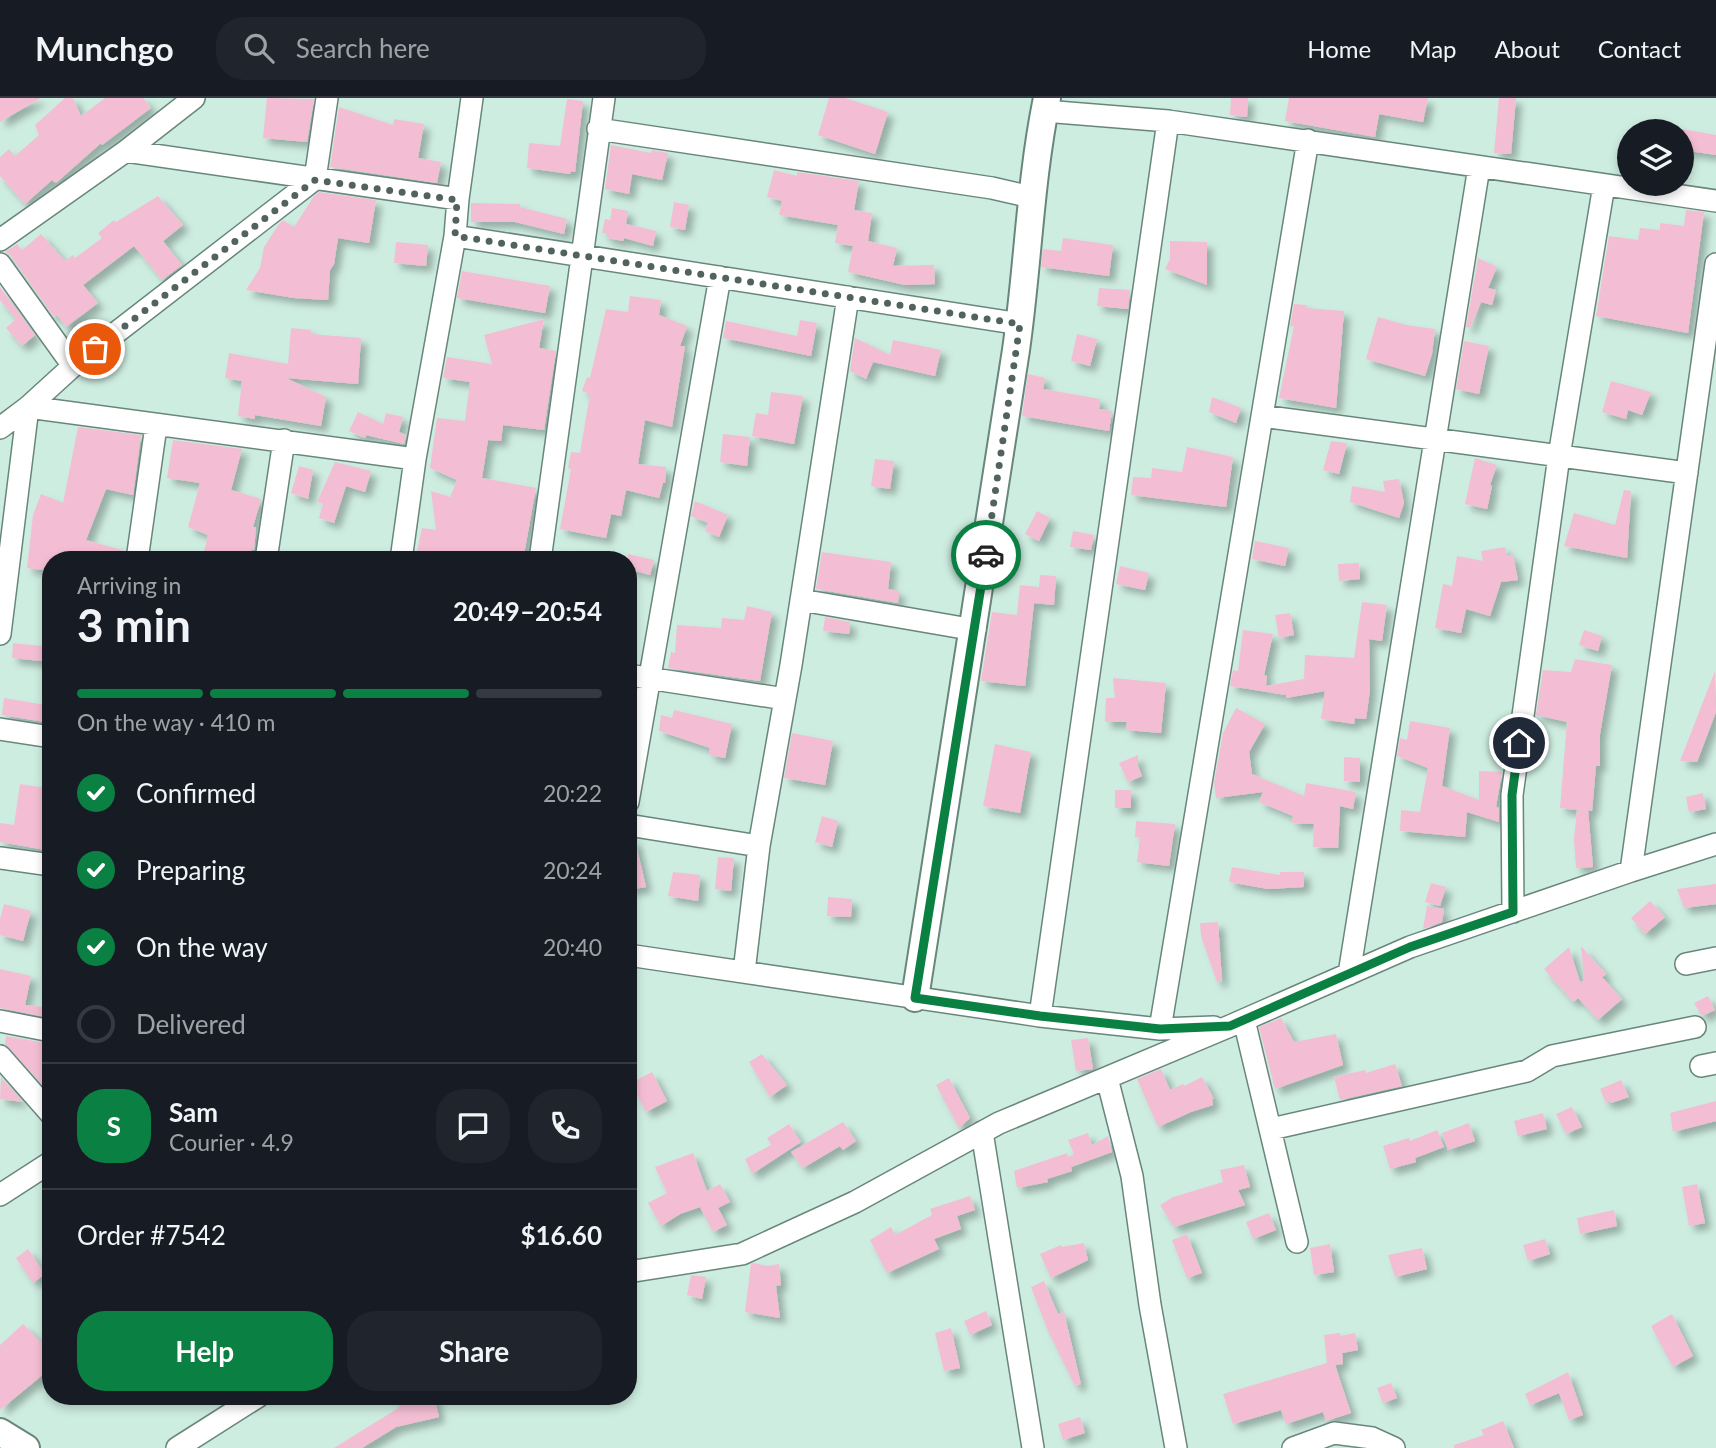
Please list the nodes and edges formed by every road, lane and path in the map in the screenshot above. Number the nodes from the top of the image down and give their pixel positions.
1 (194, 98) edge
2 (327, 98) edge
3 (472, 98) edge
4 (604, 98) edge
5 (1045, 104) edge
6 (1168, 121) junction
7 (598, 129) junction
8 (1308, 140) junction
9 (126, 151) junction
10 (1479, 167) junction
11 (315, 180) junction
12 (1604, 185) junction
13 (1031, 197) junction
14 (457, 200) junction
15 (1716, 201) edge
16 (455, 236) junction
17 (0, 240) edge
18 (584, 256) junction
19 (0, 264) edge
20 (1716, 264) edge
21 (720, 277) junction
22 (848, 297) junction
23 (1020, 324) junction
24 (74, 366) junction
25 (29, 407) junction
26 (1262, 415) junction
27 (156, 426) junction
28 (0, 428) edge
29 (1436, 439) junction
30 (284, 440) junction
31 (1559, 456) junction
32 (415, 459) junction
33 (1687, 473) junction
34 (138, 551) edge
35 (267, 551) edge
36 (402, 551) edge
37 (541, 551) edge
38 (801, 600) junction
39 (975, 631) junction
40 (0, 634) edge
41 (637, 676) edge
42 (650, 678) junction
43 (785, 699) junction
44 (0, 729) edge
45 (42, 736) edge
46 (637, 751) edge
47 (637, 826) edge
48 (1716, 844) edge
49 (759, 846) junction
50 (0, 858) edge
51 (42, 864) edge
52 (1631, 871) junction
53 (1513, 912) junction
54 (637, 956) edge
55 (1716, 958) edge
56 (1686, 964) dead end
57 (744, 972) junction
58 (1349, 974) junction
59 (915, 998) junction
60 (1040, 1016) junction
61 (0, 1021) edge
62 (1237, 1023) junction
63 (1695, 1027) dead end
64 (42, 1029) edge
65 (1160, 1029) junction
66 (0, 1056) edge
67 (1107, 1078) junction
68 (42, 1104) edge
69 (1271, 1129) junction
70 (982, 1132) junction
71 (42, 1168) edge
72 (0, 1195) edge
73 (1297, 1242) dead end
74 (637, 1271) edge
75 (245, 1405) edge
76 (0, 1432) edge
77 (26, 1448) edge
78 (177, 1448) edge
79 (1033, 1448) edge
80 (1176, 1448) edge
81 (1293, 1448) edge
82 (1394, 1448) edge

1 - 9 street
2 - 11 street
3 - 14 street
4 - 7 street
5 - 6 street
5 - 13 street
6 - 8 street
6 - 60 street
7 - 13 street
7 - 18 street
8 - 10 street
8 - 26 street
9 - 11 street
9 - 17 street
10 - 12 street
10 - 29 street
11 - 14 street
11 - 24 street
12 - 15 street
12 - 31 street
13 - 23 street
14 - 16 street
16 - 18 street
16 - 32 street
18 - 21 street
18 - 37 street
19 - 24 street
20 - 33 street
21 - 22 street
21 - 42 street
22 - 23 street
22 - 38 street
23 - 39 street
24 - 25 street
25 - 27 street
25 - 28 street
25 - 40 street
26 - 29 street
26 - 65 street
27 - 30 street
27 - 34 street
29 - 31 street
29 - 58 street
30 - 32 street
30 - 35 street
31 - 33 street
31 - 53 street
32 - 36 street
33 - 52 street
38 - 39 street
38 - 43 street
39 - 59 street
41 - 42 street
42 - 43 street
42 - 46 street
43 - 49 street
44 - 45 street
47 - 49 street
48 - 52 street
49 - 57 street
50 - 51 street
52 - 53 street
53 - 58 street
54 - 57 street
55 - 56 street
57 - 59 street
58 - 62 street
59 - 60 street
60 - 65 street
61 - 64 street
62 - 65 street
62 - 67 street
62 - 69 street
63 - 69 street
66 - 68 street
67 - 70 street
67 - 80 street
69 - 73 street
70 - 74 street
70 - 79 street
71 - 72 street
75 - 78 street
76 - 77 street
81 - 82 street

